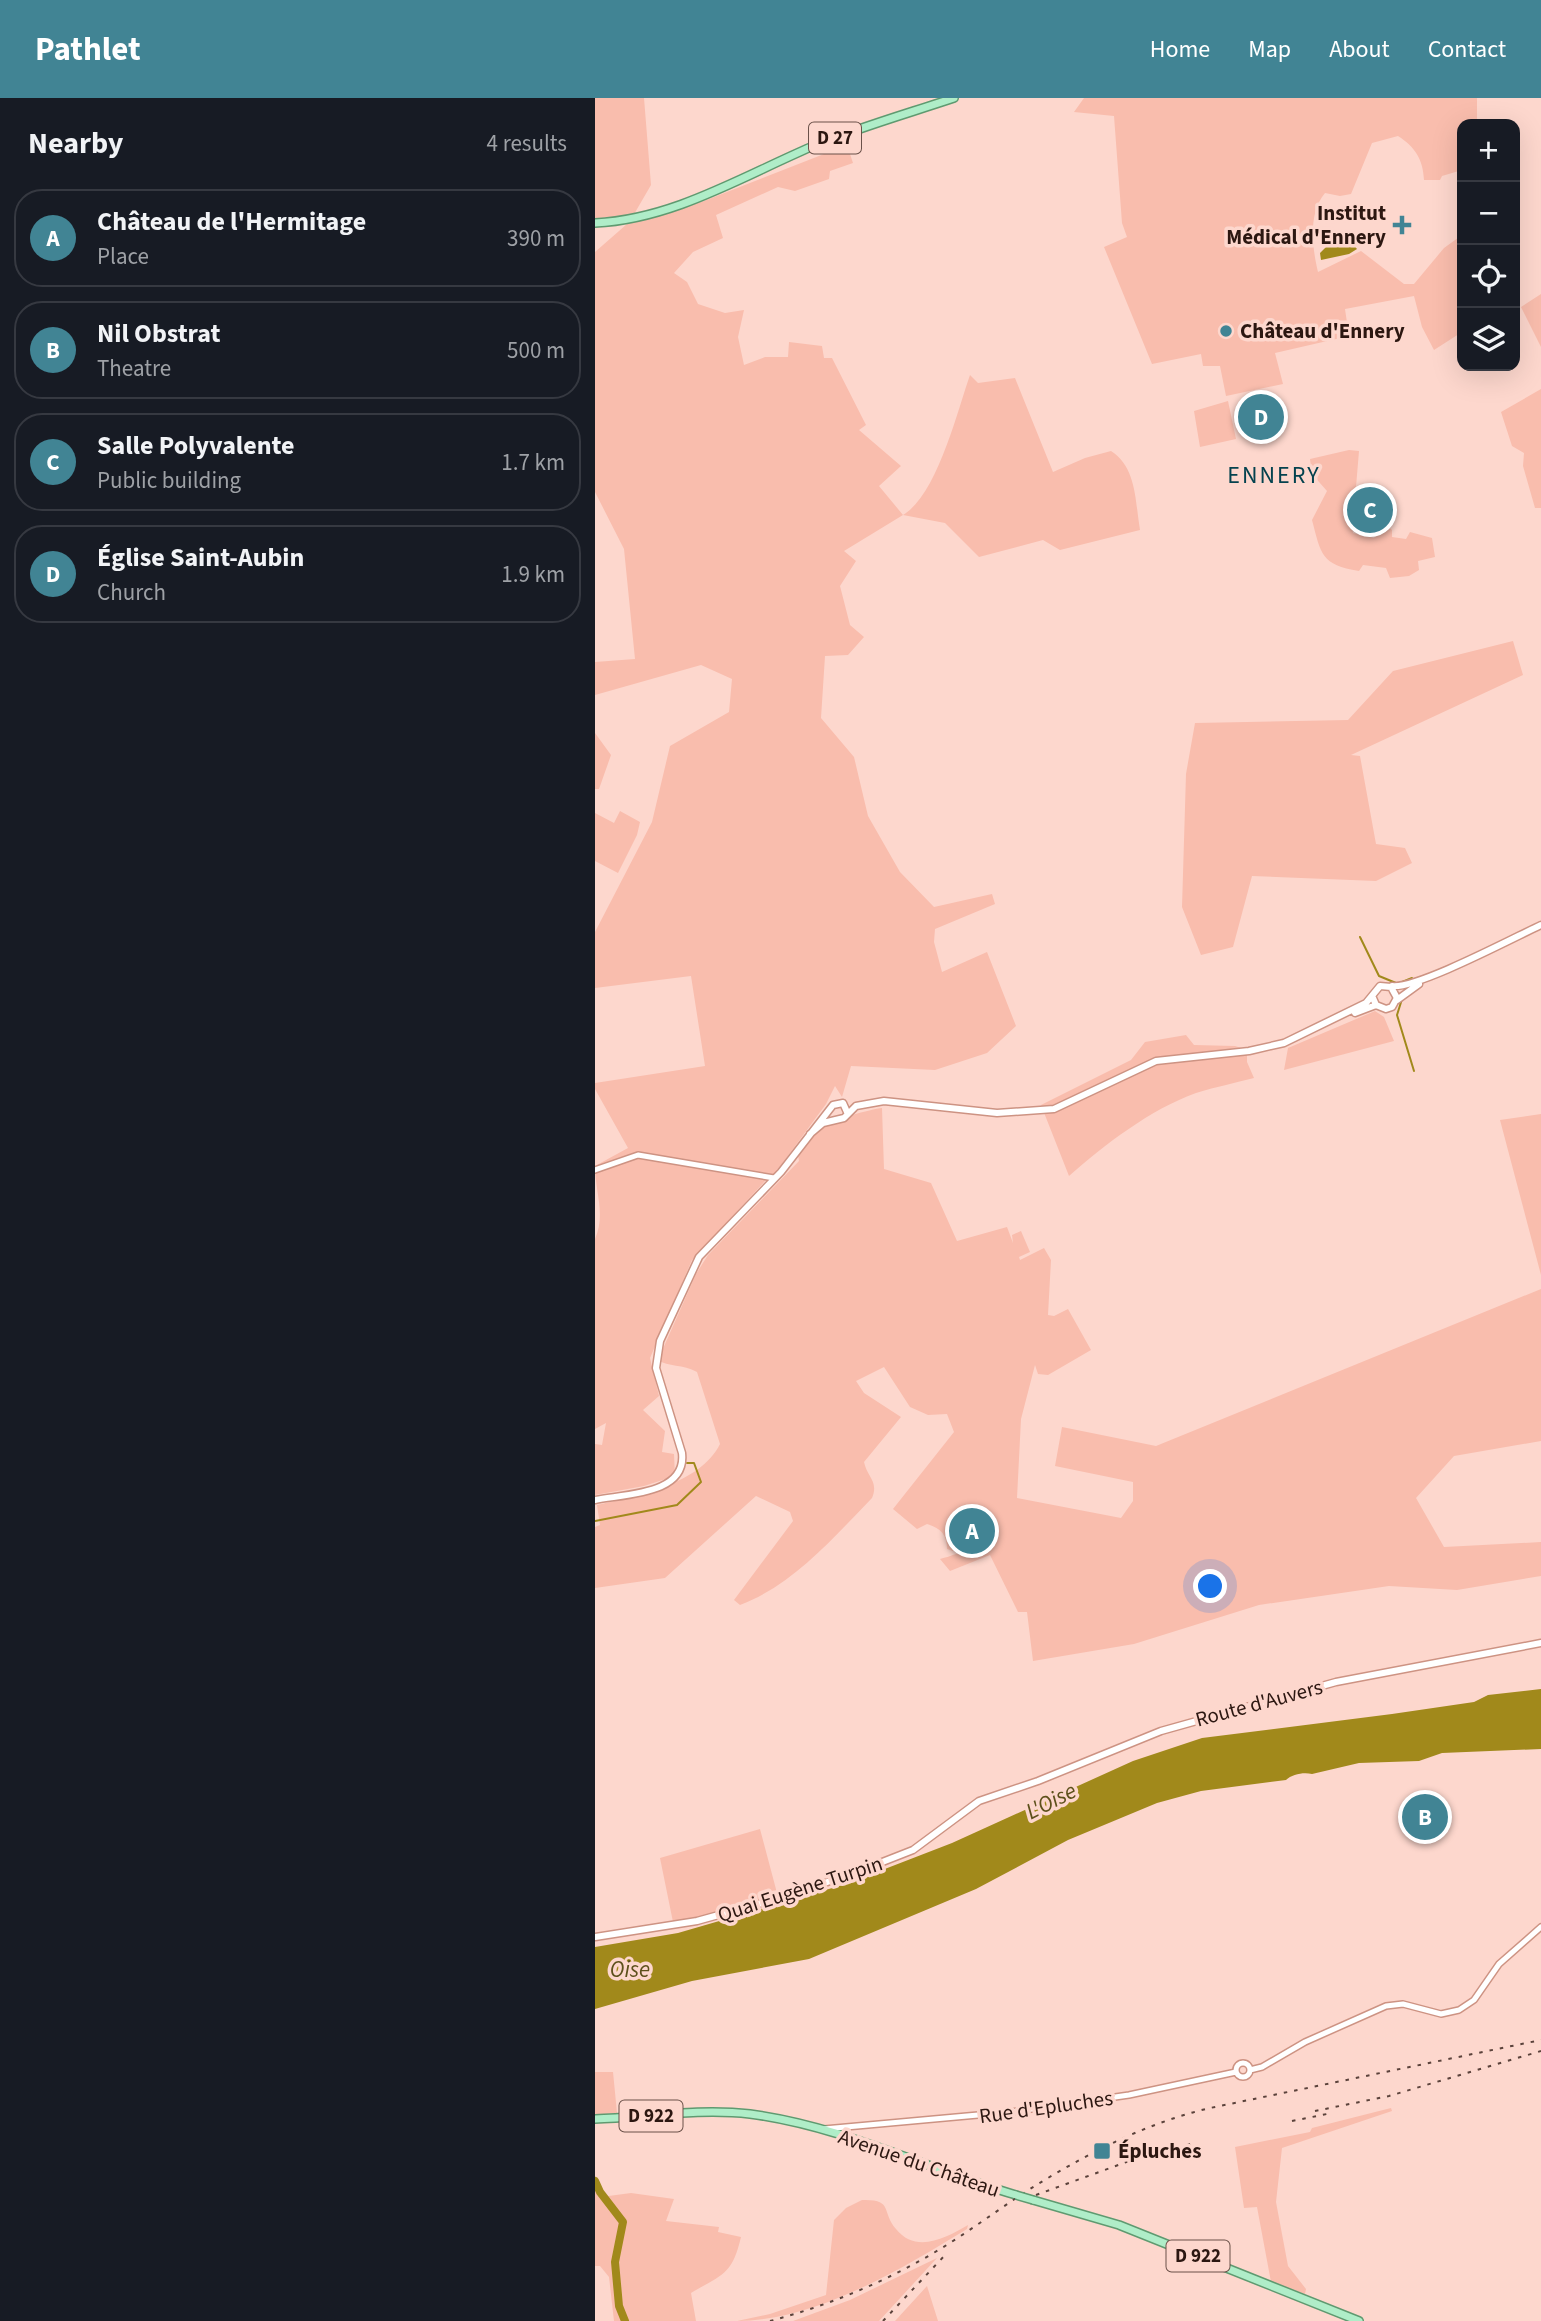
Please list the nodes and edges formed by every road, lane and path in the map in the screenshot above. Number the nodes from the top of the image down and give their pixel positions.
1 (954, 98) edge
2 (595, 226) edge
3 (1541, 925) edge
4 (1445, 970) junction
5 (1389, 986) junction
6 (1373, 998) junction
7 (1396, 1001) junction
8 (1376, 1005) junction
9 (1327, 1024) junction
10 (843, 1104) junction
11 (832, 1108) junction
12 (1053, 1108) junction
13 (847, 1112) junction
14 (835, 1118) junction
15 (810, 1134) junction
16 (595, 1170) edge
17 (774, 1178) junction
18 (595, 1500) edge
19 (1541, 1643) edge
20 (986, 1797) joint
21 (1541, 1927) edge
22 (595, 1937) edge
23 (1250, 2070) junction
24 (1236, 2072) junction
25 (595, 2119) edge
26 (850, 2125) junction
27 (823, 2130) junction
28 (838, 2135) junction
29 (847, 2139) junction
30 (1359, 2321) edge

1 - 2 main road, D 27
3 - 4 main road
4 - 5 main road
4 - 7 main road
5 - 6 main road
5 - 7 main road
6 - 8 main road
6 - 9 main road
7 - 8 main road
8 - 9 main road
9 - 12 main road
10 - 11 main road
10 - 12 main road
10 - 13 main road
11 - 14 main road
11 - 15 main road
12 - 13 main road
13 - 14 main road
14 - 15 main road
15 - 17 main road
16 - 17 street
17 - 18 main road
19 - 20 main road, Route d'Auvers
20 - 22 main road, Quai Eugène Turpin
21 - 23 street
23 - 24 street
23 - 24 street
24 - 26 street, Rue d'Epluches
25 - 27 main road, D 922
26 - 27 street, Rue d'Epluches
26 - 28 street
26 - 29 street
27 - 28 main road, Avenue du Château / D 922
28 - 29 main road, Avenue du Château / D 922
29 - 30 main road, Avenue du Château / D 922, bridge

